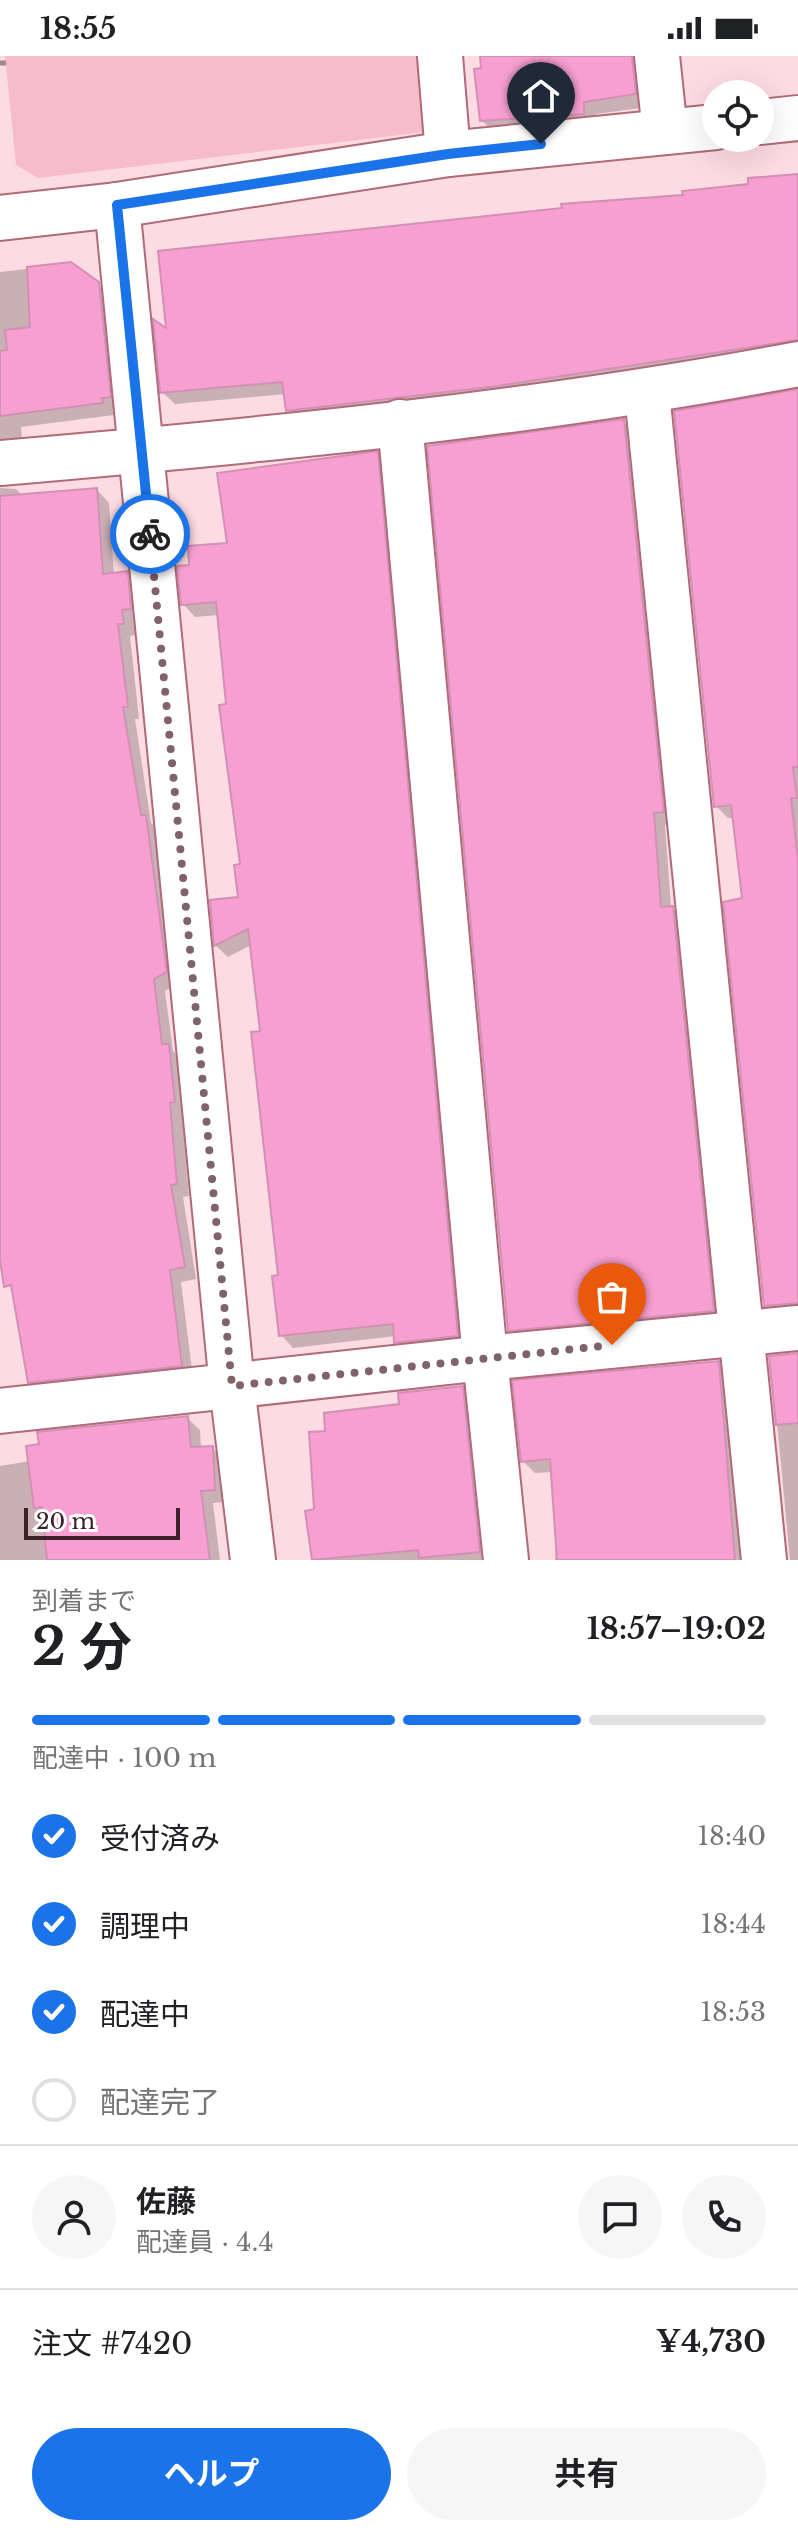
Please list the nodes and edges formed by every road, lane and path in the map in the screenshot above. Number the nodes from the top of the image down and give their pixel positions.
1 (440, 56) edge
2 (657, 56) edge
3 (798, 118) edge
4 (774, 121) edge
5 (702, 128) edge
6 (665, 132) junction
7 (448, 154) junction
8 (117, 205) junction
9 (0, 218) edge
10 (798, 364) edge
11 (647, 393) junction
12 (400, 422) junction
13 (142, 450) junction
14 (0, 463) edge
15 (798, 1328) edge
16 (739, 1333) junction
17 (485, 1358) junction
18 (232, 1386) junction
19 (0, 1411) edge
20 (253, 1560) edge
21 (506, 1560) edge
22 (764, 1560) edge

1 - 7 street
2 - 6 street
3 - 4 street
5 - 6 street
6 - 7 street
7 - 8 street
8 - 9 street
8 - 13 street
10 - 11 street
11 - 12 street
11 - 16 street
12 - 13 street
12 - 17 street
13 - 14 street
13 - 18 street
15 - 16 street
16 - 17 street
16 - 22 street
17 - 18 street
17 - 21 street
18 - 19 street
18 - 20 street

